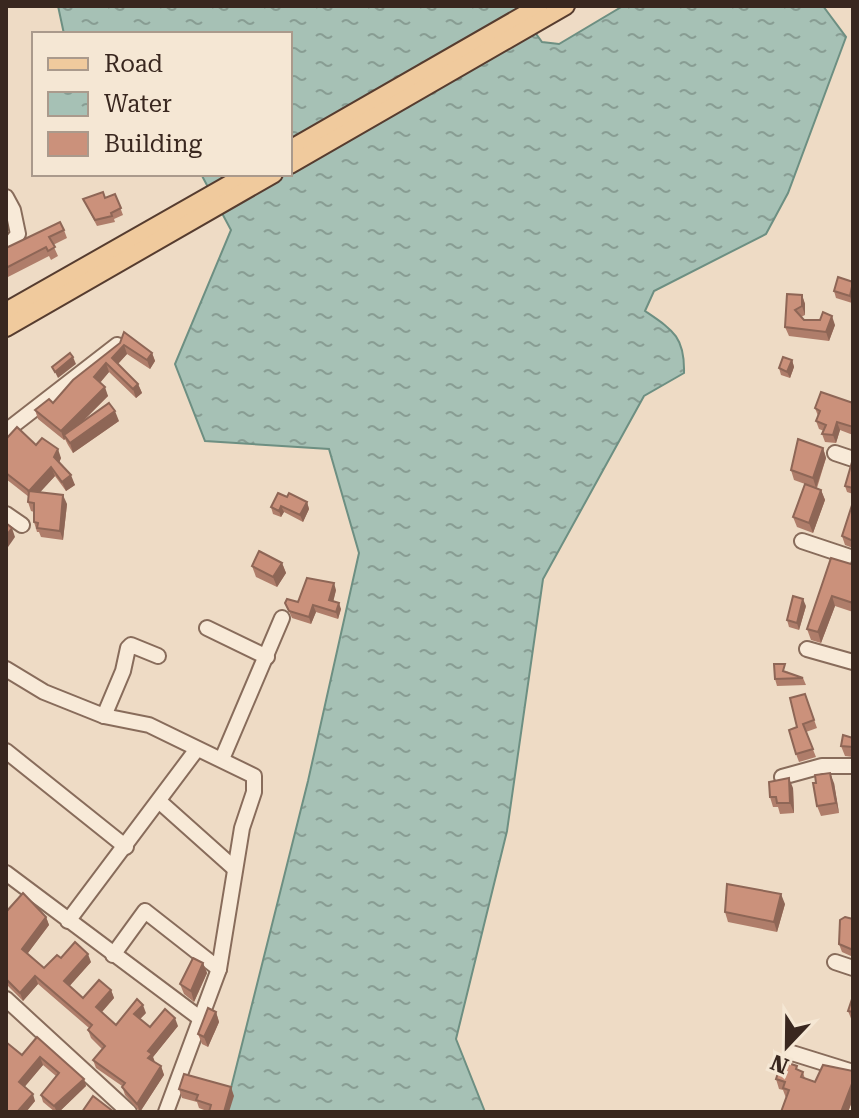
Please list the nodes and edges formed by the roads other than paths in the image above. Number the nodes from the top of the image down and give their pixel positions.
1 (539, 6) edge
2 (566, 6) edge
3 (292, 148) edge
4 (292, 164) edge
5 (244, 176) edge
6 (270, 176) edge
7 (6, 197) edge
8 (6, 249) edge
9 (64, 287) junction
10 (6, 311) edge
11 (6, 328) edge
12 (117, 345) edge
13 (6, 431) edge
14 (835, 453) dead end
15 (853, 459) edge
16 (6, 514) edge
17 (22, 525) dead end
18 (802, 541) dead end
19 (853, 558) edge
20 (282, 618) dead end
21 (207, 628) dead end
22 (807, 649) dead end
23 (158, 656) dead end
24 (267, 657) junction
25 (853, 662) edge
26 (6, 669) edge
27 (104, 716) junction
28 (197, 749) junction
29 (6, 751) edge
30 (222, 759) junction
31 (853, 766) edge
32 (782, 777) edge
33 (160, 802) junction
34 (126, 847) junction
35 (235, 869) junction
36 (6, 873) edge
37 (68, 921) junction
38 (113, 955) junction
39 (835, 962) dead end
40 (853, 968) edge
41 (219, 969) junction
42 (6, 999) edge
43 (201, 1019) junction
44 (792, 1053) dead end
45 (853, 1072) edge
46 (129, 1112) edge
47 (166, 1112) edge

1 - 3 main road
2 - 4 main road
5 - 9 main road
6 - 9 main road
7 - 8 street
9 - 10 main road
9 - 11 main road
12 - 13 street
14 - 15 street
16 - 17 street
18 - 19 street
20 - 24 street
21 - 24 street
22 - 25 street
23 - 27 street
24 - 30 street
26 - 27 street
27 - 28 street
28 - 30 street
28 - 33 street
29 - 34 street
30 - 35 street
31 - 32 street
33 - 34 street
33 - 35 street
34 - 37 street
35 - 41 street
36 - 37 street
37 - 38 street
38 - 41 street
38 - 43 street
39 - 40 street
41 - 43 street
42 - 46 street
43 - 47 street
44 - 45 street

